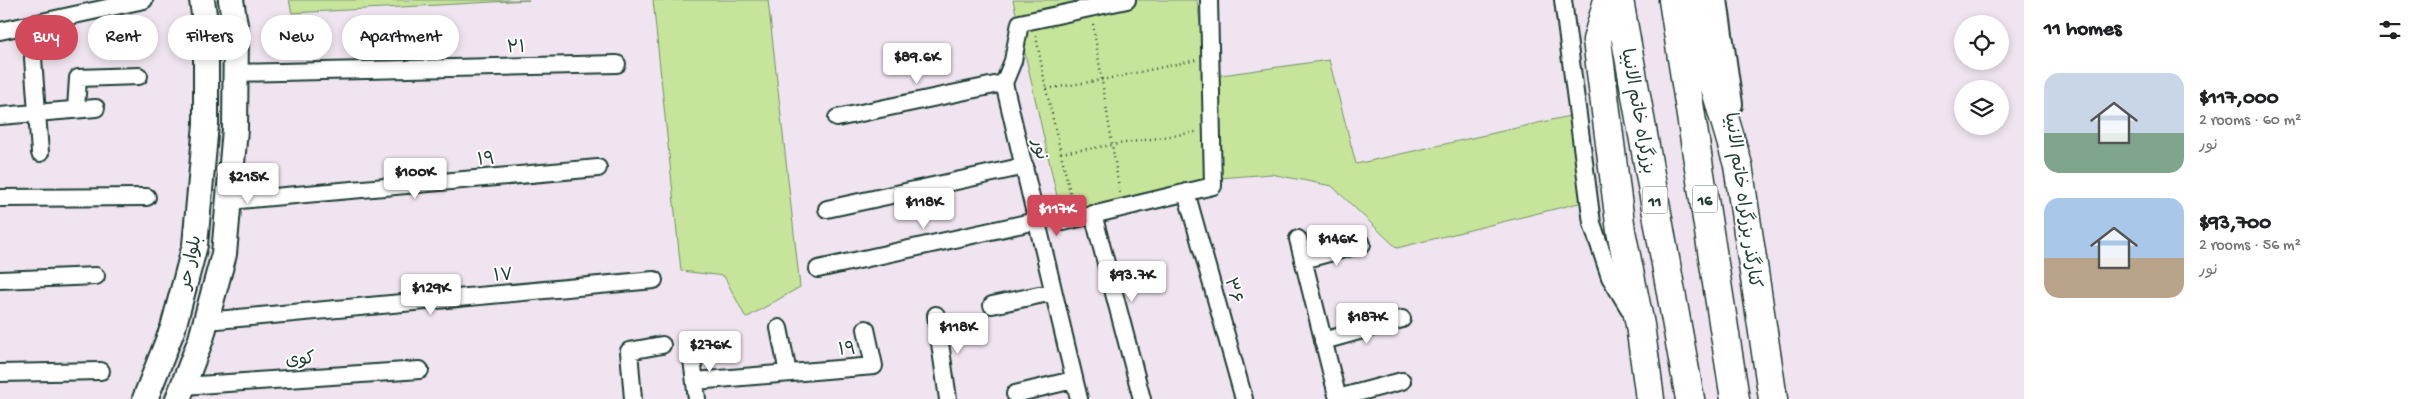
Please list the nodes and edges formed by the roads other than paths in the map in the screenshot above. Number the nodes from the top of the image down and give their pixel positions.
1 (144, 0) edge
2 (202, 0) edge
3 (231, 0) edge
4 (1127, 0) edge
5 (1209, 0) edge
6 (1563, 0) edge
7 (1608, 0) edge
8 (1619, 0) edge
9 (1673, 0) edge
10 (1695, 0) edge
11 (1715, 0) edge
12 (0, 31) edge
13 (33, 60) edge
14 (617, 64) dead end
15 (236, 73) junction
16 (140, 76) dead end
17 (1004, 83) junction
18 (96, 108) dead end
19 (76, 109) junction
20 (38, 112) junction
21 (0, 116) edge
22 (837, 118) dead end
23 (40, 153) dead end
24 (1738, 165) junction
25 (1025, 166) junction
26 (598, 168) dead end
27 (1186, 192) junction
28 (147, 197) dead end
29 (0, 198) edge
30 (229, 201) junction
31 (827, 208) dead end
32 (1093, 214) junction
33 (1070, 220) road end
34 (1036, 221) junction
35 (1298, 239) dead end
36 (1362, 244) dead end
37 (1303, 260) junction
38 (818, 269) dead end
39 (96, 276) dead end
40 (0, 280) edge
41 (654, 280) dead end
42 (1053, 292) junction
43 (992, 305) dead end
44 (936, 315) dead end
45 (1402, 319) dead end
46 (206, 321) junction
47 (1640, 325) junction
48 (780, 328) dead end
49 (866, 329) dead end
50 (1323, 341) junction
51 (662, 346) dead end
52 (691, 351) dead end
53 (420, 370) dead end
54 (101, 371) dead end
55 (0, 373) edge
56 (788, 373) junction
57 (695, 380) junction
58 (1073, 380) junction
59 (1402, 380) dead end
60 (180, 393) edge
61 (1015, 394) dead end
62 (1338, 398) edge
63 (145, 399) edge
64 (633, 399) edge
65 (697, 399) edge
66 (948, 399) edge
67 (1079, 399) edge
68 (1142, 399) edge
69 (1244, 399) edge
70 (1650, 399) edge
71 (1690, 399) edge
72 (1735, 399) edge
73 (1773, 399) edge

1 - 12 street
2 - 63 main road, بلوار حر
3 - 15 main road, بلوار حر
4 - 17 street
5 - 27 street
6 - 47 street
7 - 47 highway
8 - 71 highway, بزرگراه خاتم الانبیا / 11
9 - 72 highway, 16
10 - 24 highway, 16
11 - 24 main road, کنارگذر بزرگراه خاتم الانبیا
13 - 20 street
14 - 15 street, ۲۱
15 - 30 main road, بلوار حر
16 - 19 street
17 - 22 street
17 - 25 street, نور
18 - 19 street
19 - 20 street
20 - 21 street
20 - 23 street
24 - 73 highway, کنارگذر بزرگراه خاتم الانبیا / 16
25 - 31 street
25 - 34 street, نور
26 - 30 street, ۱۹
27 - 32 street
27 - 69 street, ۳۶
28 - 29 street
30 - 46 main road, بلوار حر
32 - 33 street
32 - 68 street
34 - 38 street
34 - 42 street, نور
35 - 37 street
36 - 37 street
37 - 50 street
39 - 40 street
41 - 46 street, ۱۷
42 - 43 street
42 - 58 street, نور
44 - 66 street
45 - 50 street
46 - 60 main road, بلوار حر
47 - 70 highway
48 - 56 street
49 - 56 street, ۱۹
50 - 62 street
51 - 64 street
52 - 57 street
53 - 60 street, کوی
54 - 55 street
56 - 57 street, ۱۹
57 - 65 street
58 - 61 street
58 - 67 street, نور
59 - 62 street

